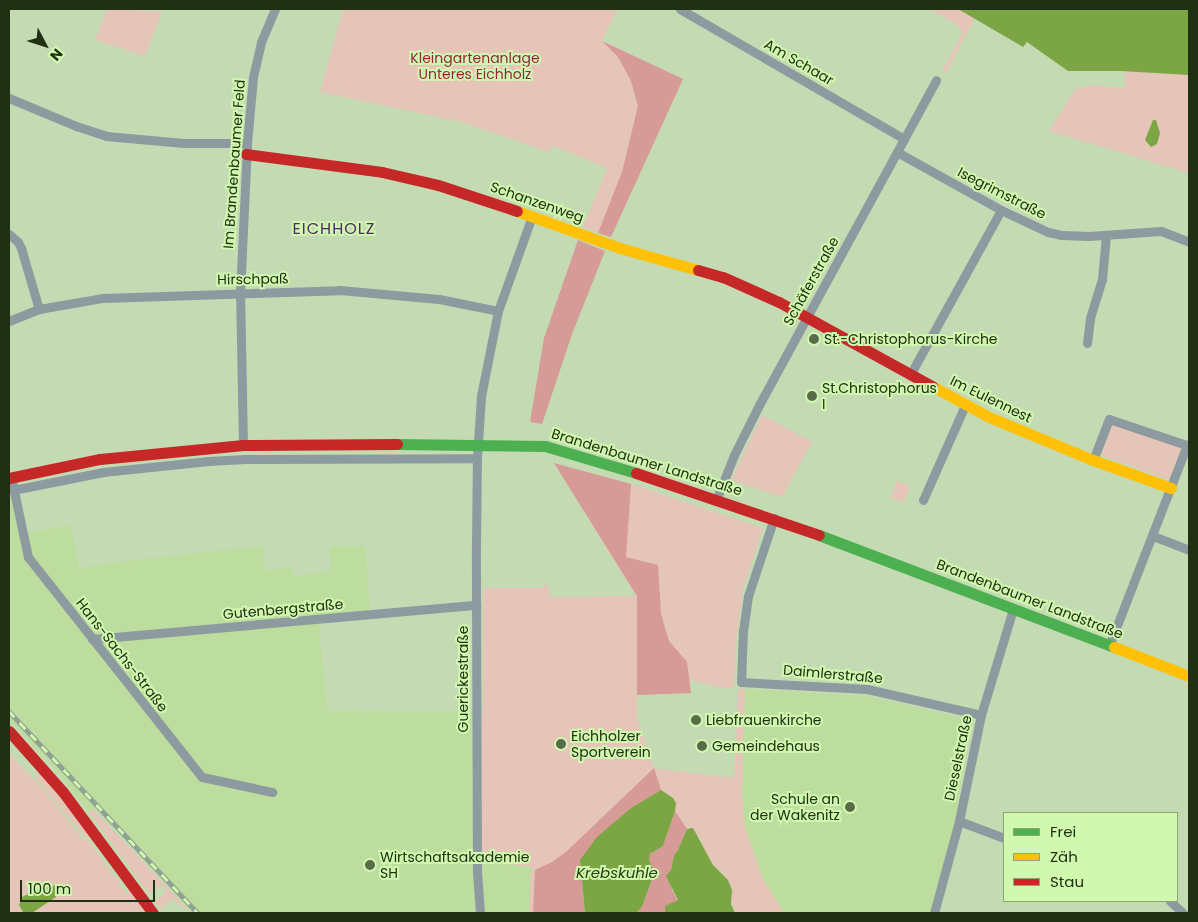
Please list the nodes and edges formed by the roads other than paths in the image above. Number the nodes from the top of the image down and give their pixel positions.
1 (275, 9) edge
2 (680, 9) edge
3 (936, 80) dead end
4 (9, 98) edge
5 (904, 139) junction
6 (247, 149) junction
7 (897, 152) junction
8 (1001, 210) junction
9 (532, 216) junction
10 (9, 234) edge
11 (1106, 235) junction
12 (1189, 242) edge
13 (240, 294) junction
14 (39, 309) junction
15 (498, 312) junction
16 (806, 317) junction
17 (9, 321) edge
18 (1087, 343) dead end
19 (910, 375) junction
20 (965, 405) junction
21 (478, 444) junction
22 (243, 445) junction
23 (1188, 446) edge
24 (477, 458) junction
25 (1092, 460) junction
26 (10, 478) edge
27 (1171, 488) junction
28 (13, 490) junction
29 (717, 498) junction
30 (923, 500) dead end
31 (774, 518) junction
32 (1153, 536) junction
33 (1189, 550) edge
34 (476, 605) junction
35 (1013, 609) junction
36 (92, 639) junction
37 (1109, 646) junction
38 (1189, 676) edge
39 (981, 715) junction
40 (9, 731) edge
41 (272, 792) dead end
42 (959, 821) junction
43 (1003, 838) edge
44 (1171, 902) edge
45 (153, 913) edge
46 (480, 913) edge
47 (934, 913) edge
48 (1184, 913) edge

1 - 6 street, Im Brandenbaumer Feld
2 - 5 street, Am Schaar
3 - 5 street, Schäferstraße
4 - 6 street
5 - 7 street, Schäferstraße
6 - 9 street, Schanzenweg
6 - 13 street, Im Brandenbaumer Feld
7 - 8 street, Isegrimstraße
7 - 16 street, Schäferstraße
8 - 11 street, Isegrimstraße
8 - 19 street
9 - 15 street, Guerickestraße
9 - 16 street, Schanzenweg
10 - 14 street
11 - 12 street, Isegrimstraße
11 - 18 street
13 - 14 street, Hirschpaß
13 - 15 street, Hirschpaß
13 - 22 street, Im Brandenbaumer Feld
14 - 17 street, Hirschpaß
15 - 21 street, Guerickestraße
16 - 19 street, Im Eulennest
16 - 29 street, Schäferstraße
19 - 20 street, Im Eulennest
20 - 25 street, Im Eulennest
20 - 30 street
21 - 22 street, Brandenbaumer Landstraße
21 - 24 street, Guerickestraße
21 - 29 street, Brandenbaumer Landstraße
22 - 26 street, Brandenbaumer Landstraße
23 - 25 street
23 - 27 street
24 - 28 street
24 - 34 street, Guerickestraße
25 - 27 street, Im Eulennest
26 - 28 street, Hans-Sachs-Straße
27 - 32 street
28 - 36 street, Hans-Sachs-Straße
29 - 31 street, Brandenbaumer Landstraße
31 - 35 street, Brandenbaumer Landstraße
31 - 39 street, Daimlerstraße
32 - 33 street
32 - 37 street
34 - 36 street, Gutenbergstraße
34 - 46 street, Guerickestraße
35 - 37 street, Brandenbaumer Landstraße
35 - 39 street, Dieselstraße
36 - 41 street, Hans-Sachs-Straße
37 - 38 street, Brandenbaumer Landstraße
39 - 42 street, Dieselstraße
40 - 45 street
42 - 43 street
42 - 47 street, Dieselstraße
44 - 48 street

